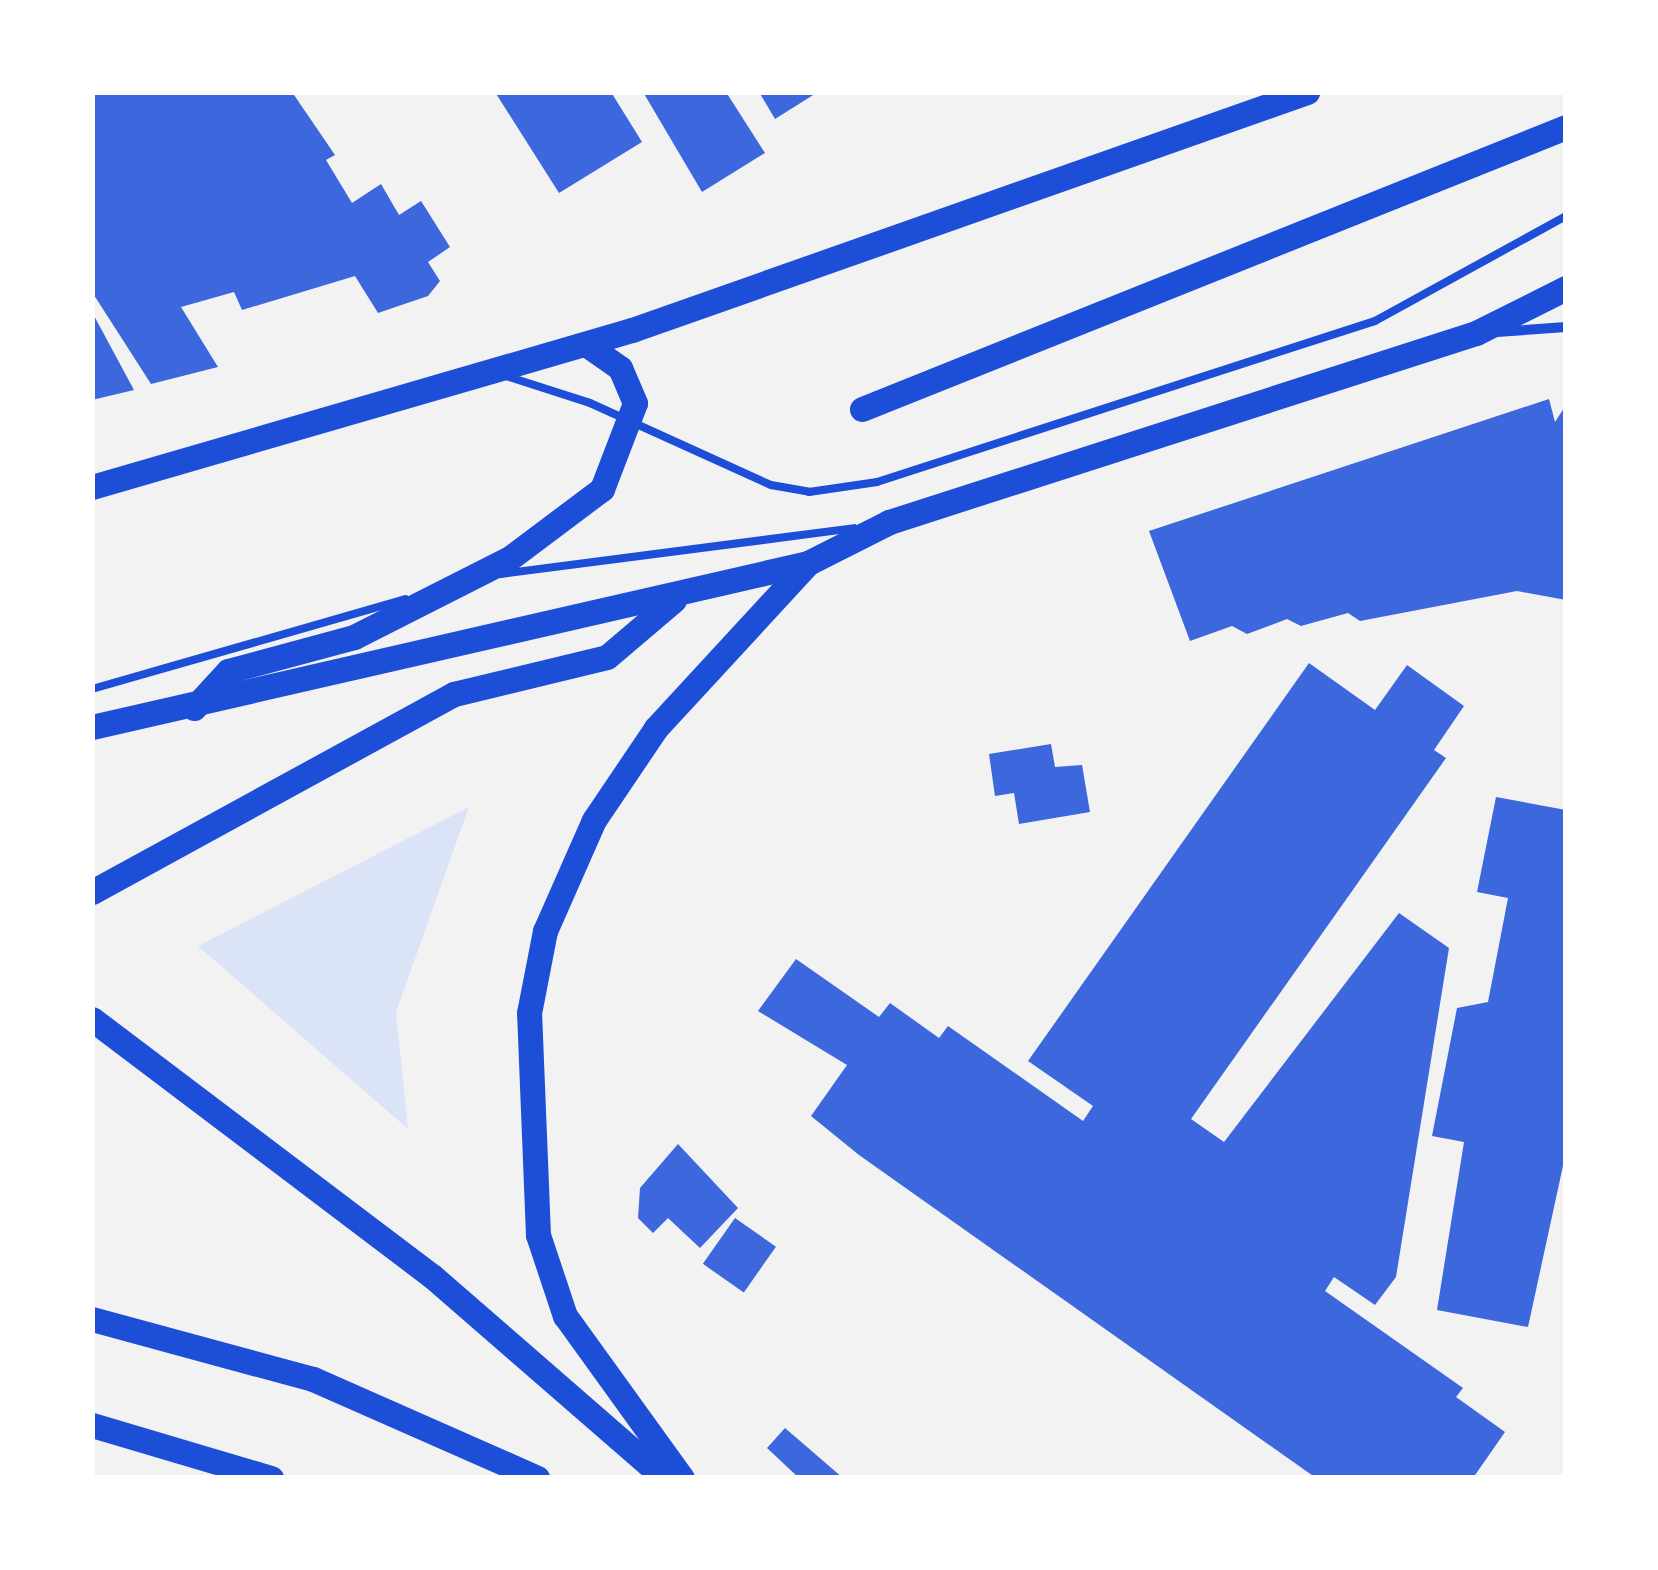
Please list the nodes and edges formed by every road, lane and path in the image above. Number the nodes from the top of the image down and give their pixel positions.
1 (1308, 92) edge
2 (1274, 99) edge
3 (1566, 128) edge
4 (1566, 216) edge
5 (1566, 288) edge
6 (1566, 326) edge
7 (1476, 334) junction
8 (588, 345) junction
9 (491, 371) junction
10 (862, 409) dead end
11 (634, 422) junction
12 (92, 487) edge
13 (888, 522) junction
14 (808, 563) junction
15 (457, 584) junction
16 (678, 597) junction
17 (92, 689) edge
18 (194, 708) junction
19 (92, 727) edge
20 (92, 892) edge
21 (92, 1018) edge
22 (92, 1319) edge
23 (92, 1425) edge
24 (271, 1478) edge
25 (537, 1478) edge
26 (664, 1478) edge
27 (682, 1478) edge

1 - 2 main road
2 - 8 main road
3 - 10 main road
4 - 11 lane
5 - 7 main road
6 - 7 street
7 - 13 main road
8 - 9 main road
8 - 11 main road
9 - 11 lane
9 - 12 main road
11 - 15 main road
13 - 14 main road
13 - 15 lane
14 - 16 main road
14 - 27 main road
15 - 17 lane
15 - 18 main road
16 - 18 main road
16 - 20 main road
18 - 19 main road
21 - 26 main road
22 - 25 main road
23 - 24 main road

